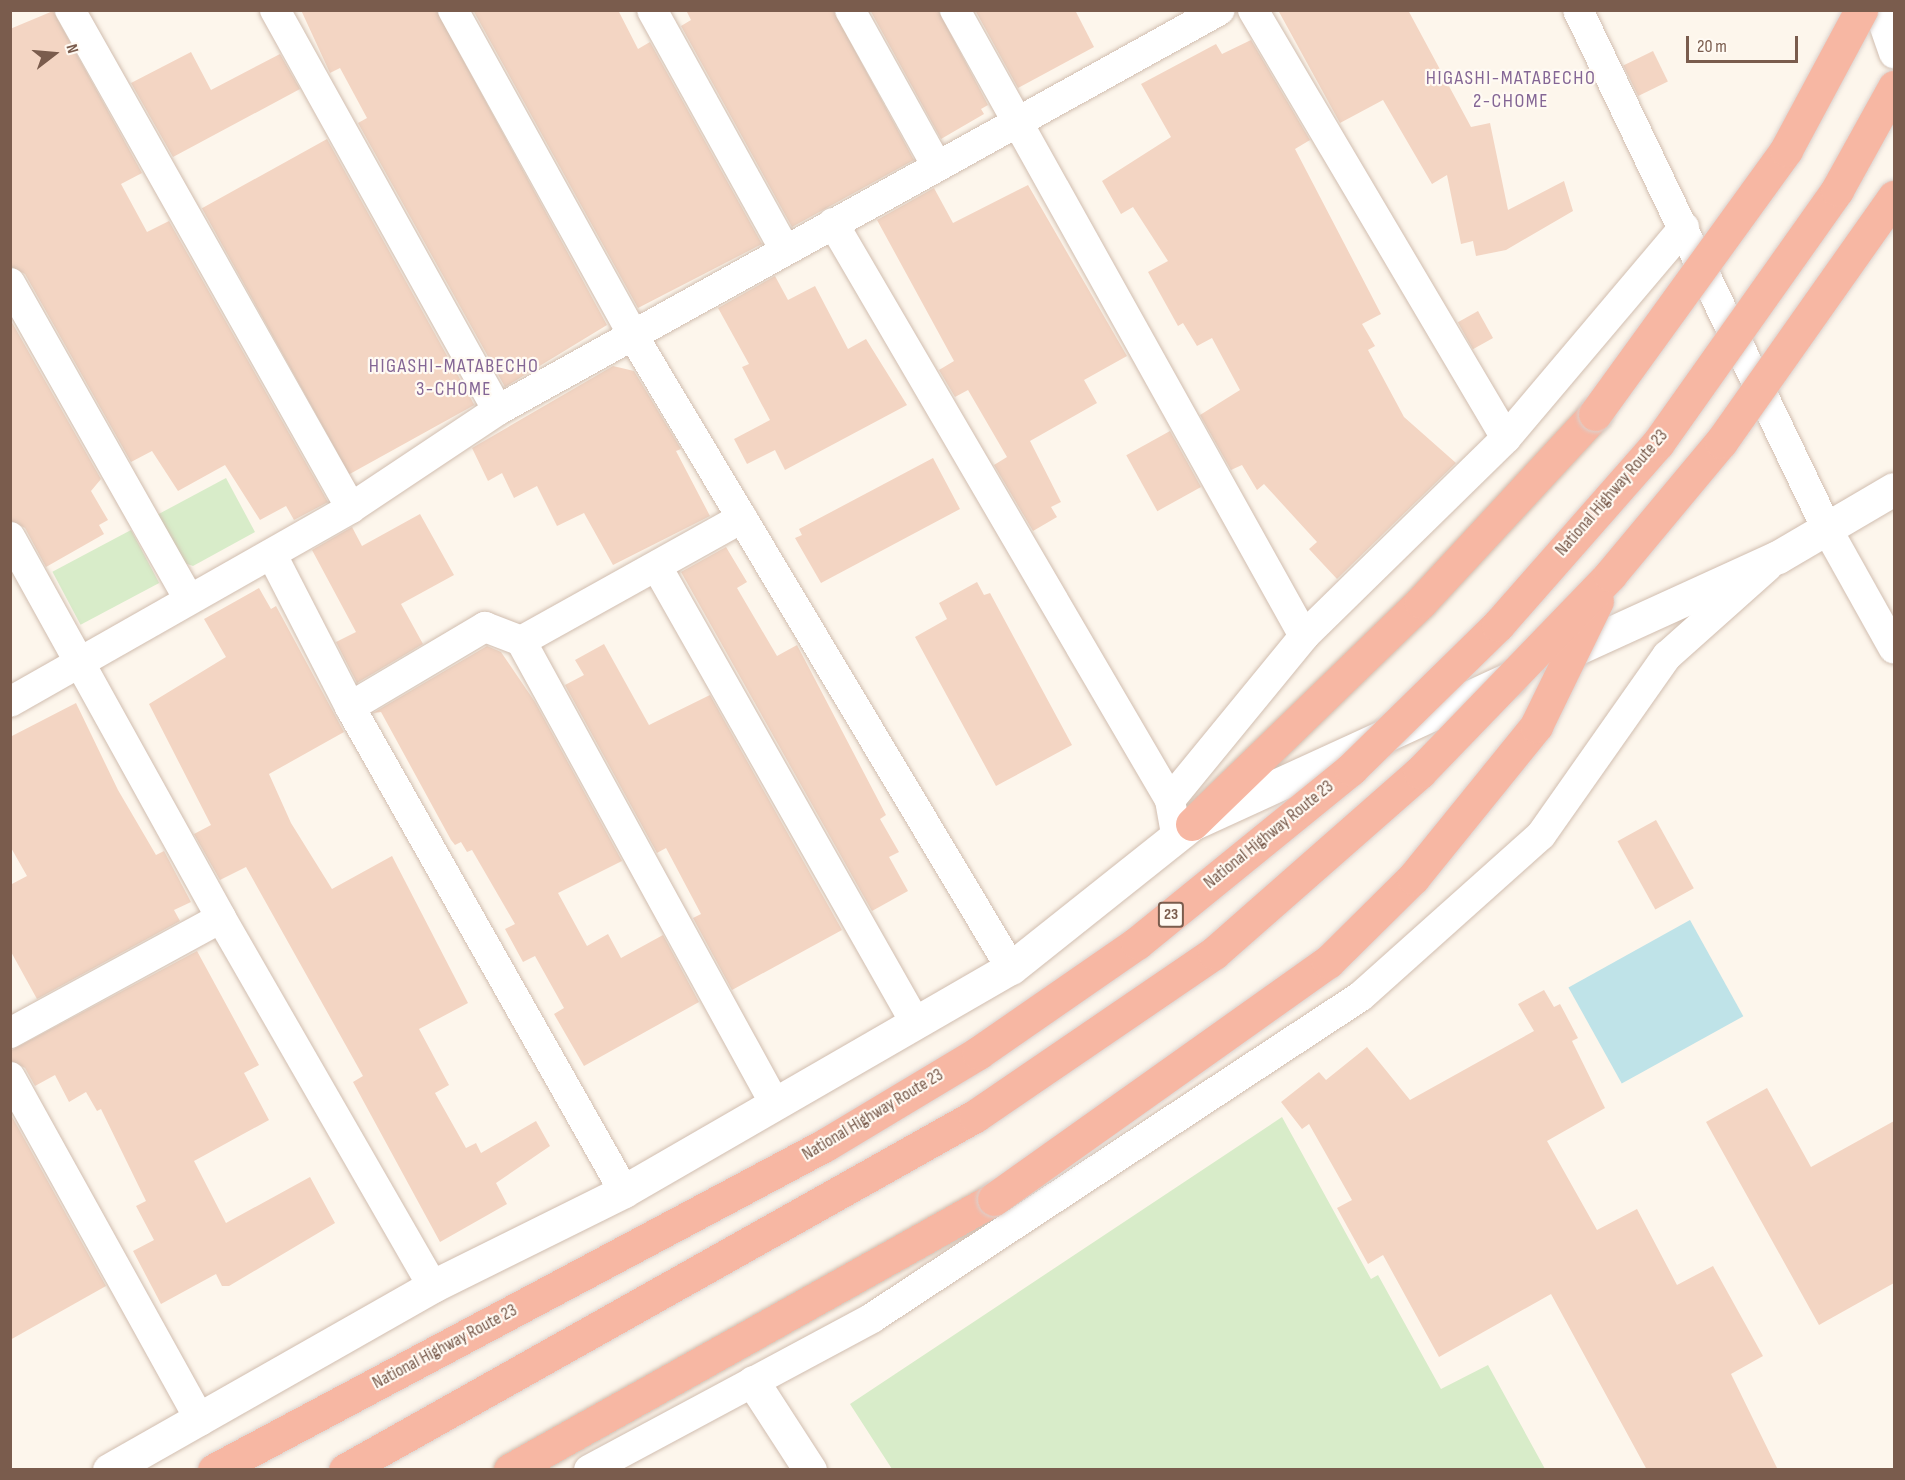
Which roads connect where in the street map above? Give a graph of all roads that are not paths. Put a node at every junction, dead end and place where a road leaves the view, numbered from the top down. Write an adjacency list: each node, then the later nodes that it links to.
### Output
1 (70, 10): 25 (street)
2 (275, 10): 22 (street)
3 (453, 10): 21 (street)
4 (652, 10): 19 (street)
5 (850, 10): 15 (street)
6 (955, 10): 14 (street)
7 (1220, 10): 14 (street)
8 (1253, 10): 23 (street)
9 (1578, 10): 18 (street)
10 (1861, 10): 41 (highway, bridge)
11 (1879, 10): 12 (street)
12 (1894, 53)
13 (1894, 87): 53 (highway, National Highway Route 23 / 23, bridge)
14 (1017, 122): 15 (street); 34 (street)
15 (937, 166): 17 (street)
16 (1894, 197): 32 (highway, bridge)
17 (833, 223): 19 (street); 40 (street)
18 (1684, 227): 23 (street); 27 (street)
19 (784, 248): 21 (street)
20 (10, 283): 33 (street)
21 (635, 339): 22 (street); 26 (street)
22 (498, 410): 25 (street)
23 (1506, 438): 34 (street)
24 (1894, 489): 27 (street)
25 (351, 508): 29 (street)
26 (742, 518): 31 (street); 43 (street)
27 (1827, 529): 30 (street); 36 (street)
28 (10, 537): 37 (street)
29 (272, 555): 33 (street); 39 (street)
30 (1778, 556): 41 (street); 50 (street)
31 (657, 567): 35 (street); 44 (street)
32 (1610, 575): 54 (highway, bridge); 55 (highway, bridge)
33 (188, 597): 37 (street)
34 (1304, 636): 40 (street)
35 (521, 641): 39 (street); 47 (street)
36 (1894, 649)
37 (80, 664): 38 (street); 42 (street)
38 (10, 702)
39 (350, 707): 48 (street)
40 (1170, 800): 41 (street)
41 (1184, 829): 43 (street)
42 (221, 918): 45 (street); 49 (street)
43 (1011, 968): 44 (street)
44 (915, 1022): 47 (street)
45 (10, 1033)
46 (10, 1077): 51 (street)
47 (775, 1104): 48 (street)
48 (624, 1191): 49 (street)
49 (433, 1286): 51 (street)
50 (753, 1383): 56 (street); 57 (street)
51 (201, 1421): 52 (street)
52 (109, 1470)
53 (214, 1470)
54 (345, 1470)
55 (510, 1470)
56 (589, 1470)
57 (810, 1470)

